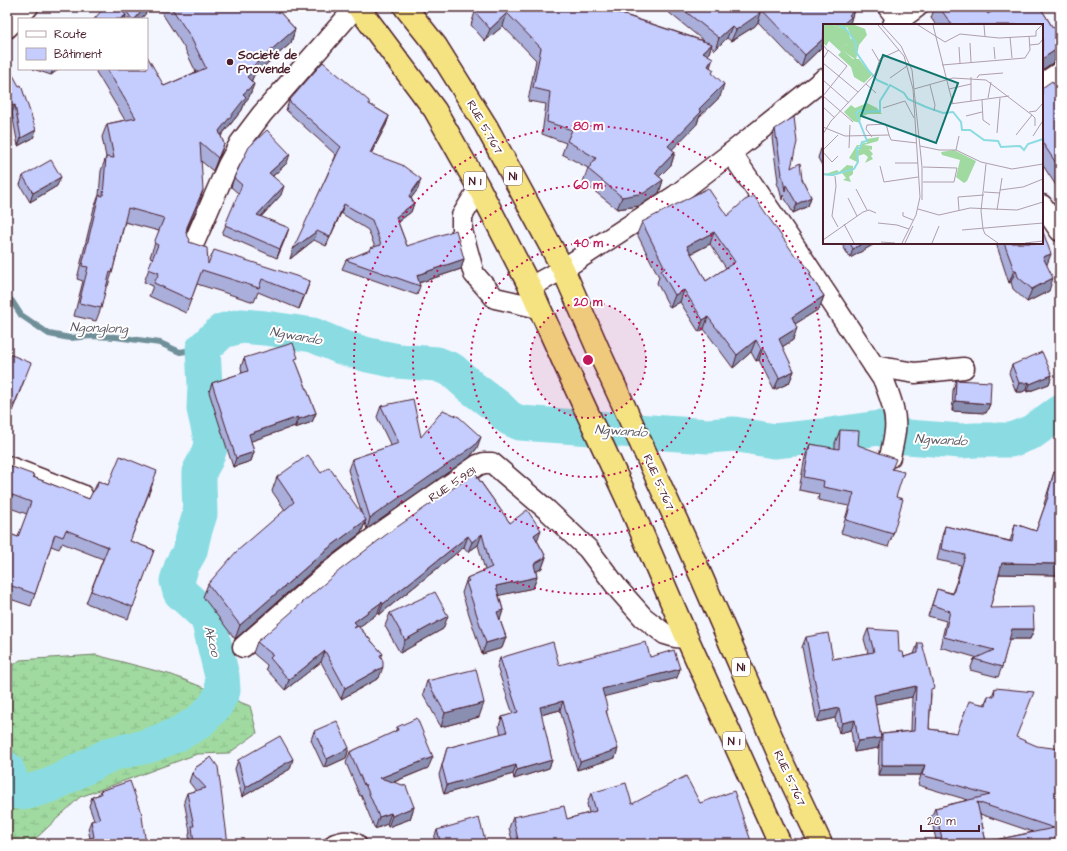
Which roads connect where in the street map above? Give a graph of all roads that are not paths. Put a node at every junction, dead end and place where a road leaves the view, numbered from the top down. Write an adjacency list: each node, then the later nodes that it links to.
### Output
1 (28, 7): 6 (street)
2 (357, 7): 11 (highway, N 1); 14 (street)
3 (405, 7): 15 (highway, RUE 5.767 / N1)
4 (917, 7): 5 (street)
5 (895, 19)
6 (7, 28)
7 (1060, 72): 9 (street)
8 (823, 81): 10 (street)
9 (1043, 83)
10 (731, 153): 15 (street); 18 (street)
11 (479, 188): 16 (highway, N 1); 17 (street)
12 (1043, 206): 13 (street)
13 (1060, 231)
14 (193, 244)
15 (563, 269): 16 (street); 28 (highway, RUE 5.767 / N1)
16 (530, 287): 17 (highway, N 1)
17 (539, 308): 23 (highway, N 1)
18 (874, 366): 19 (street); 20 (street)
19 (964, 368)
20 (890, 457)
21 (7, 466): 22 (street)
22 (82, 495)
23 (687, 638): 24 (street, RUE 5.981); 27 (highway, N 1)
24 (243, 647)
25 (335, 844): 26 (street)
26 (356, 844)
27 (780, 844)
28 (821, 844)

